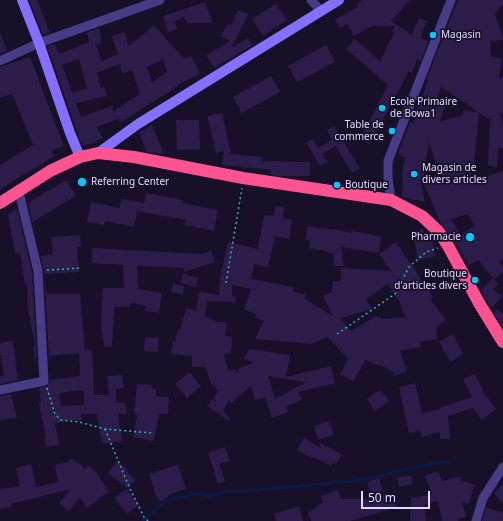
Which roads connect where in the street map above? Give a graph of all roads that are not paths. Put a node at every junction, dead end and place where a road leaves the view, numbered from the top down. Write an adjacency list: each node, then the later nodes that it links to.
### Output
1 (22, 0): 7 (main road)
2 (160, 0): 7 (street)
3 (312, 0): 6 (street)
4 (339, 0): 6 (main road)
5 (451, 0): 12 (street)
6 (322, 11): 9 (main road)
7 (39, 43): 8 (street); 10 (main road)
8 (0, 61)
9 (98, 153): 10 (highway); 12 (highway)
10 (80, 157): 11 (highway)
11 (19, 192): 13 (highway); 15 (street)
12 (391, 200): 14 (highway)
13 (0, 203)
14 (503, 342)
15 (0, 390)
16 (503, 467): 17 (street)
17 (476, 521)

